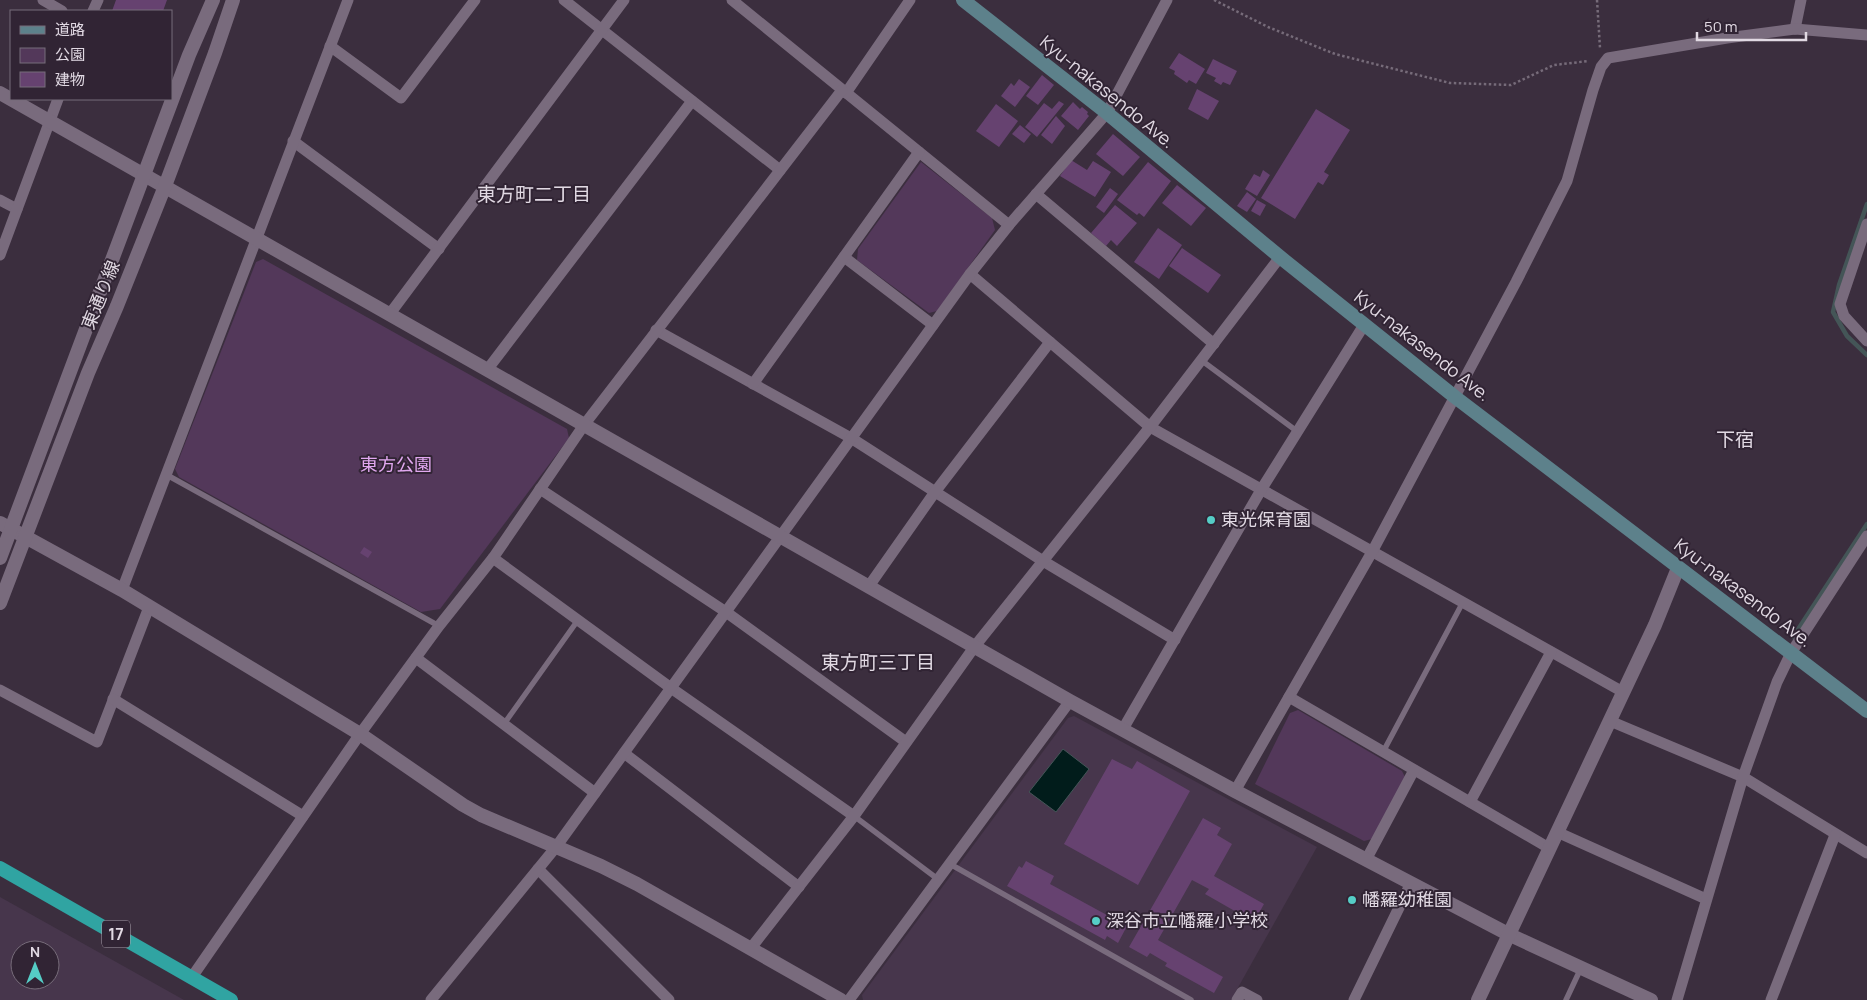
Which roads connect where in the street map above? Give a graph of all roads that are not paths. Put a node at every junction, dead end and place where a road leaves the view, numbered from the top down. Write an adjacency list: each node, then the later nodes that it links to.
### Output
1 (42, 0): 13 (street)
2 (213, 0): 27 (street, 東通り線)
3 (233, 0): 28 (street, 東通り線)
4 (348, 0): 17 (street)
5 (475, 0): 17 (street)
6 (564, 0): 15 (street)
7 (624, 0): 15 (street)
8 (732, 0): 18 (street)
9 (910, 0): 18 (street)
10 (963, 0): 22 (main road, Kyu-nakasendo Ave.)
11 (1167, 0): 22 (street)
12 (1801, 0): 14 (street)
13 (60, 10)
14 (1795, 29): 16 (street); 50 (street)
15 (602, 30): 21 (street); 35 (street)
16 (1867, 35)
17 (330, 46): 24 (street)
18 (844, 92): 25 (street); 26 (street)
19 (12, 100): 23 (street)
20 (58, 100): 23 (street)
21 (692, 101): 26 (street); 48 (street)
22 (1107, 113): 29 (street); 38 (main road, Kyu-nakasendo Ave.)
23 (49, 121): 27 (street); 31 (street)
24 (293, 141): 34 (street); 35 (street)
25 (919, 152): 33 (street); 37 (street)
26 (780, 170): 43 (street)
27 (145, 174): 28 (street); 59 (street, 東通り線)
28 (165, 186): 34 (street); 62 (street, 東通り線)
29 (1036, 194): 33 (street); 46 (street)
30 (0, 200): 31 (street)
31 (17, 209): 36 (street)
32 (1867, 224): 44 (street)
33 (1009, 225): 39 (street)
34 (257, 239): 40 (street); 55 (street)
35 (439, 249): 40 (street)
36 (0, 255)
37 (844, 257): 41 (street); 49 (street)
38 (1280, 257): 42 (main road, Kyu-nakasendo Ave.); 46 (street)
39 (970, 274): 41 (street); 45 (street)
40 (389, 315): 48 (street)
41 (933, 325): 54 (street)
42 (1364, 325): 50 (main road, Kyu-nakasendo Ave.); 53 (street)
43 (656, 330): 49 (street); 51 (street)
44 (1867, 341)
45 (1050, 342): 52 (street); 58 (street)
46 (1214, 344): 47 (street)
47 (1201, 360): 52 (street); 53 (lane)
48 (487, 370): 51 (street)
49 (753, 384): 54 (street)
50 (1455, 397): 63 (street); 67 (main road, Kyu-nakasendo Ave.)
51 (584, 425): 56 (street); 60 (street)
52 (1150, 427): 57 (street); 66 (street)
53 (1298, 432): 57 (street)
54 (851, 438): 58 (street); 60 (street)
55 (167, 475): 69 (street); 75 (lane)
56 (540, 489): 65 (street); 73 (street)
57 (1260, 490): 63 (street); 76 (street)
58 (936, 492): 66 (street); 68 (street)
59 (6, 526): 62 (street); 64 (street, 東通り線)
60 (781, 536): 68 (street); 73 (street)
61 (1867, 536): 79 (street)
62 (25, 537): 69 (street); 71 (street, 東通り線)
63 (1372, 552): 70 (street); 84 (street)
64 (0, 558)
65 (493, 558): 74 (street); 75 (street)
66 (1043, 561): 76 (street); 77 (street)
67 (1678, 568): 79 (main road, Kyu-nakasendo Ave.); 83 (street)
68 (869, 586): 77 (street)
69 (122, 590): 72 (street)
70 (1463, 602): 78 (street); 93 (lane)
71 (0, 603)
72 (148, 606): 85 (street); 91 (street)
73 (726, 612): 81 (street); 92 (street)
74 (578, 620): 81 (street); 89 (lane)
75 (439, 626): 80 (street)
76 (1175, 640): 90 (street)
77 (975, 646): 86 (street); 92 (street)
78 (1551, 652): 83 (street); 99 (street)
79 (1790, 653): 87 (main road, Kyu-nakasendo Ave.); 96 (street)
80 (416, 658): 89 (street); 91 (street)
81 (671, 688): 94 (street); 101 (street)
82 (0, 690): 85 (street)
83 (1623, 692): 88 (street)
84 (1289, 697): 93 (street); 97 (street)
85 (113, 699): 100 (street)
86 (1070, 701): 90 (street); 108 (street)
87 (1867, 711)
88 (1610, 721): 96 (street); 102 (street)
89 (504, 725): 98 (street)
90 (1123, 729): 97 (street)
91 (360, 734): 100 (street); 104 (street)
92 (906, 742): 101 (street)
93 (1383, 752): 95 (street)
94 (624, 754): 98 (street); 113 (street)
95 (1414, 770): 99 (street); 107 (street)
96 (1743, 777): 103 (street); 114 (street)
97 (1235, 791): 107 (street)
98 (595, 793): 104 (street)
99 (1470, 802): 105 (street)
100 (303, 816): 118 (street)
101 (854, 816): 111 (lane); 113 (street)
102 (1557, 832): 105 (street); 114 (street)
103 (1835, 835): 106 (street); 132 (street)
104 (556, 847): 110 (street); 116 (street)
105 (1549, 848): 115 (street)
106 (1867, 853)
107 (1366, 860): 112 (street)
108 (950, 864): 111 (street); 124 (lane)
109 (0, 868): 118 (highway, 17)
110 (538, 869): 120 (street); 121 (street)
111 (939, 880): 123 (street)
112 (1411, 883): 115 (street); 127 (street)
113 (799, 886): 116 (street)
114 (1706, 898): 131 (street)
115 (1510, 935): 117 (street); 128 (street)
116 (751, 948): 122 (street)
117 (1581, 968): 129 (lane); 130 (street)
118 (192, 977): 119 (highway, 17)
119 (231, 1000)
120 (431, 1000)
121 (669, 1000)
122 (841, 1000)
123 (850, 1000)
124 (1191, 1000)
125 (1237, 1000): 126 (street)
126 (1256, 1000)
127 (1354, 1000)
128 (1478, 1000)
129 (1566, 1000)
130 (1651, 1000)
131 (1677, 1000)
132 (1771, 1000)

